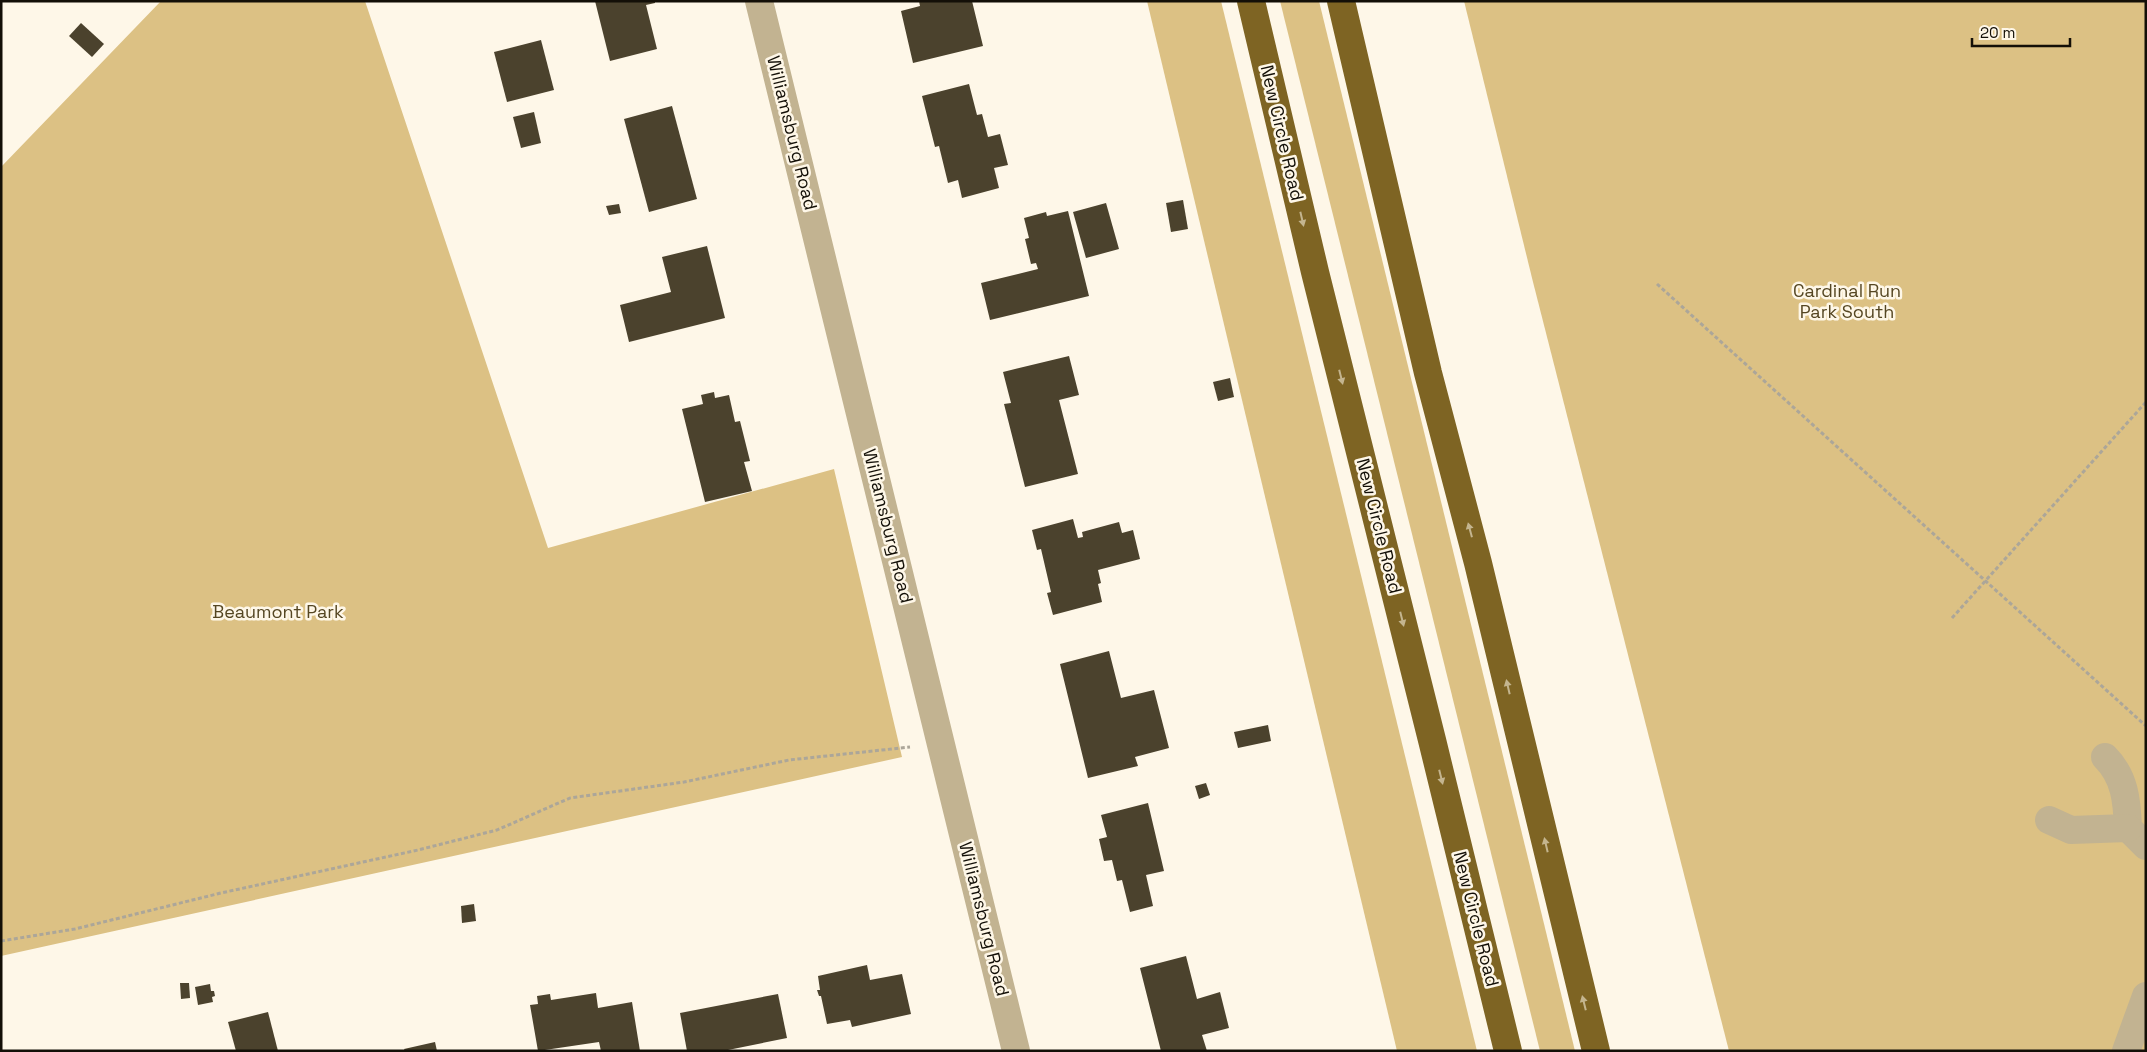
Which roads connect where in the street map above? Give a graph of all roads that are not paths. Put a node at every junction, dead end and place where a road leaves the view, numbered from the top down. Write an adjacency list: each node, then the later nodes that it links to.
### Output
1 (760, 1): 8 (street, Williamsburg Road)
2 (1251, 1): 9 (highway, New Circle Road, one-way to 9)
3 (1341, 1): 10 (highway, one-way to 3)
4 (2106, 757): 6 (street)
5 (2049, 820): 6 (street)
6 (2137, 837)
7 (2146, 996): 11 (street)
8 (1016, 1051)
9 (1508, 1051)
10 (1596, 1051)
11 (2126, 1051)

